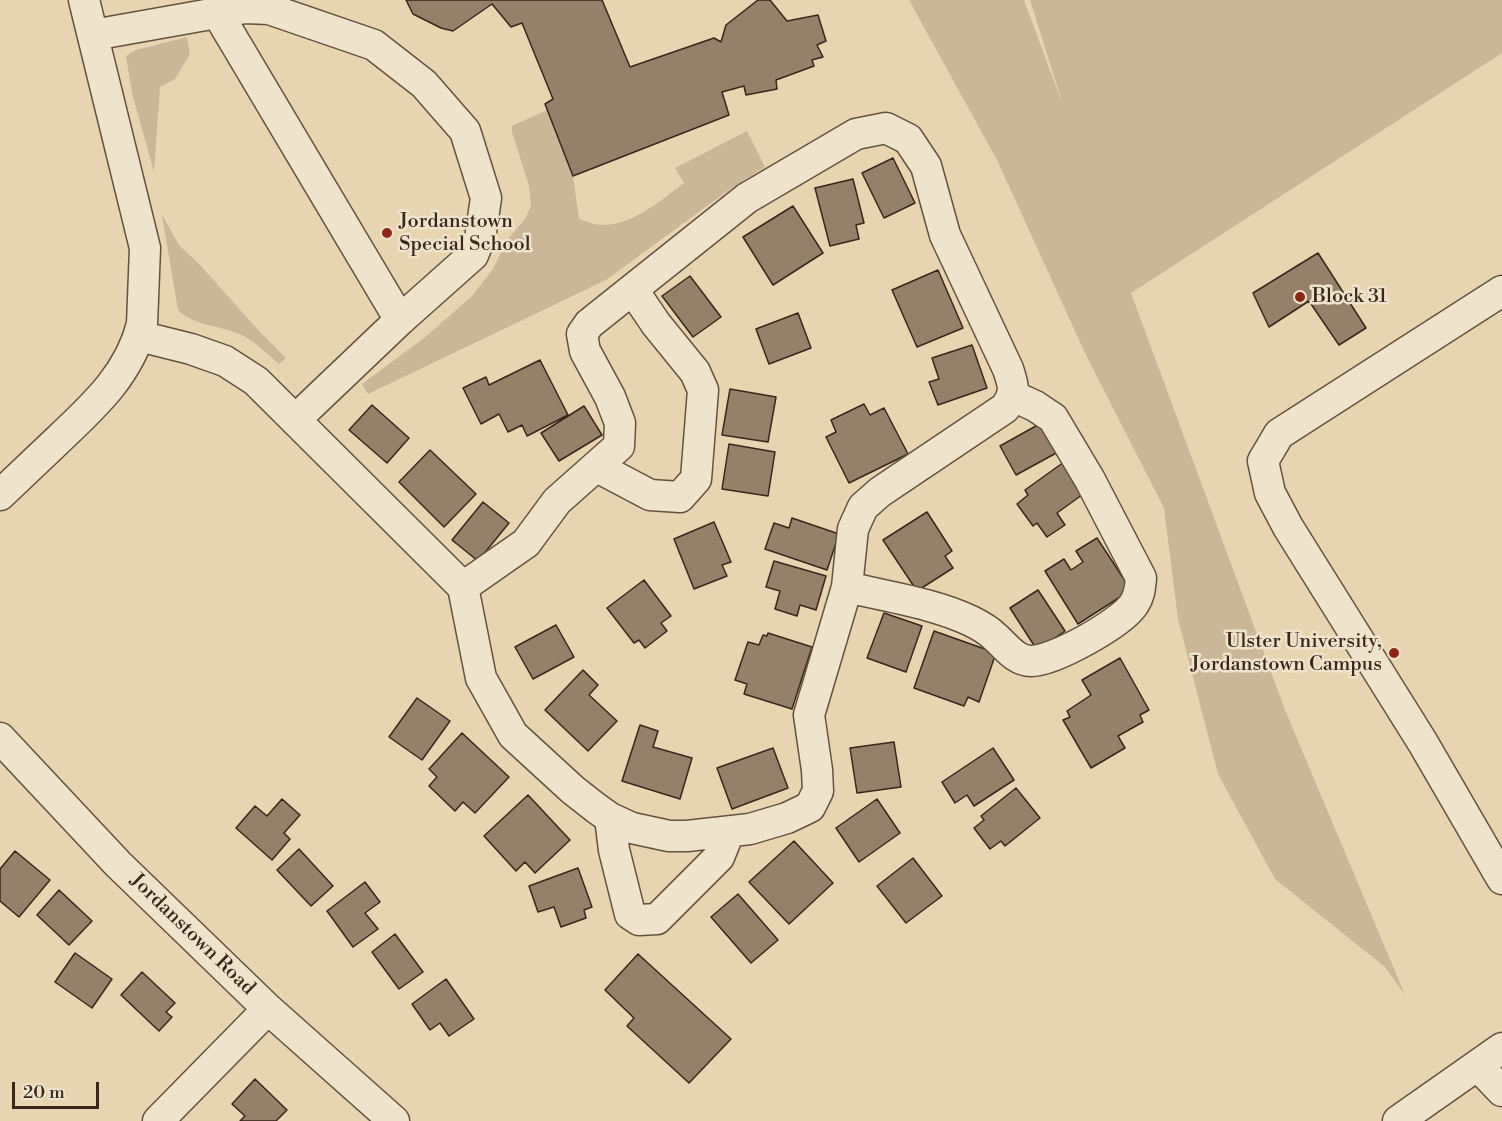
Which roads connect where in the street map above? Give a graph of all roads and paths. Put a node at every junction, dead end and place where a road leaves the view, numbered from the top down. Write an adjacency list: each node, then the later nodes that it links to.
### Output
1 (84, 0): 4 (street)
2 (269, 4): 3 (street); 7 (street)
3 (218, 14): 4 (street); 7 (street)
4 (93, 35): 8 (street)
5 (633, 290): 9 (street); 11 (street); 11 (street)
6 (1502, 291): 18 (street)
7 (400, 320): 10 (street)
8 (139, 336): 10 (street); 12 (street)
9 (1013, 396): 13 (street); 13 (street)
10 (295, 420): 14 (street)
11 (597, 467): 14 (street)
12 (0, 495)
13 (847, 586): 17 (street)
14 (463, 587): 16 (street)
15 (0, 738): 19 (street, Jordanstown Road)
16 (610, 818): 17 (street); 17 (street)
17 (729, 832)
18 (1502, 879)
19 (268, 1009): 23 (street); 24 (street, Jordanstown Road)
20 (1502, 1048): 21 (street)
21 (1478, 1066): 22 (street); 25 (street)
22 (1502, 1091)
23 (158, 1121)
24 (394, 1121)
25 (1398, 1121)

